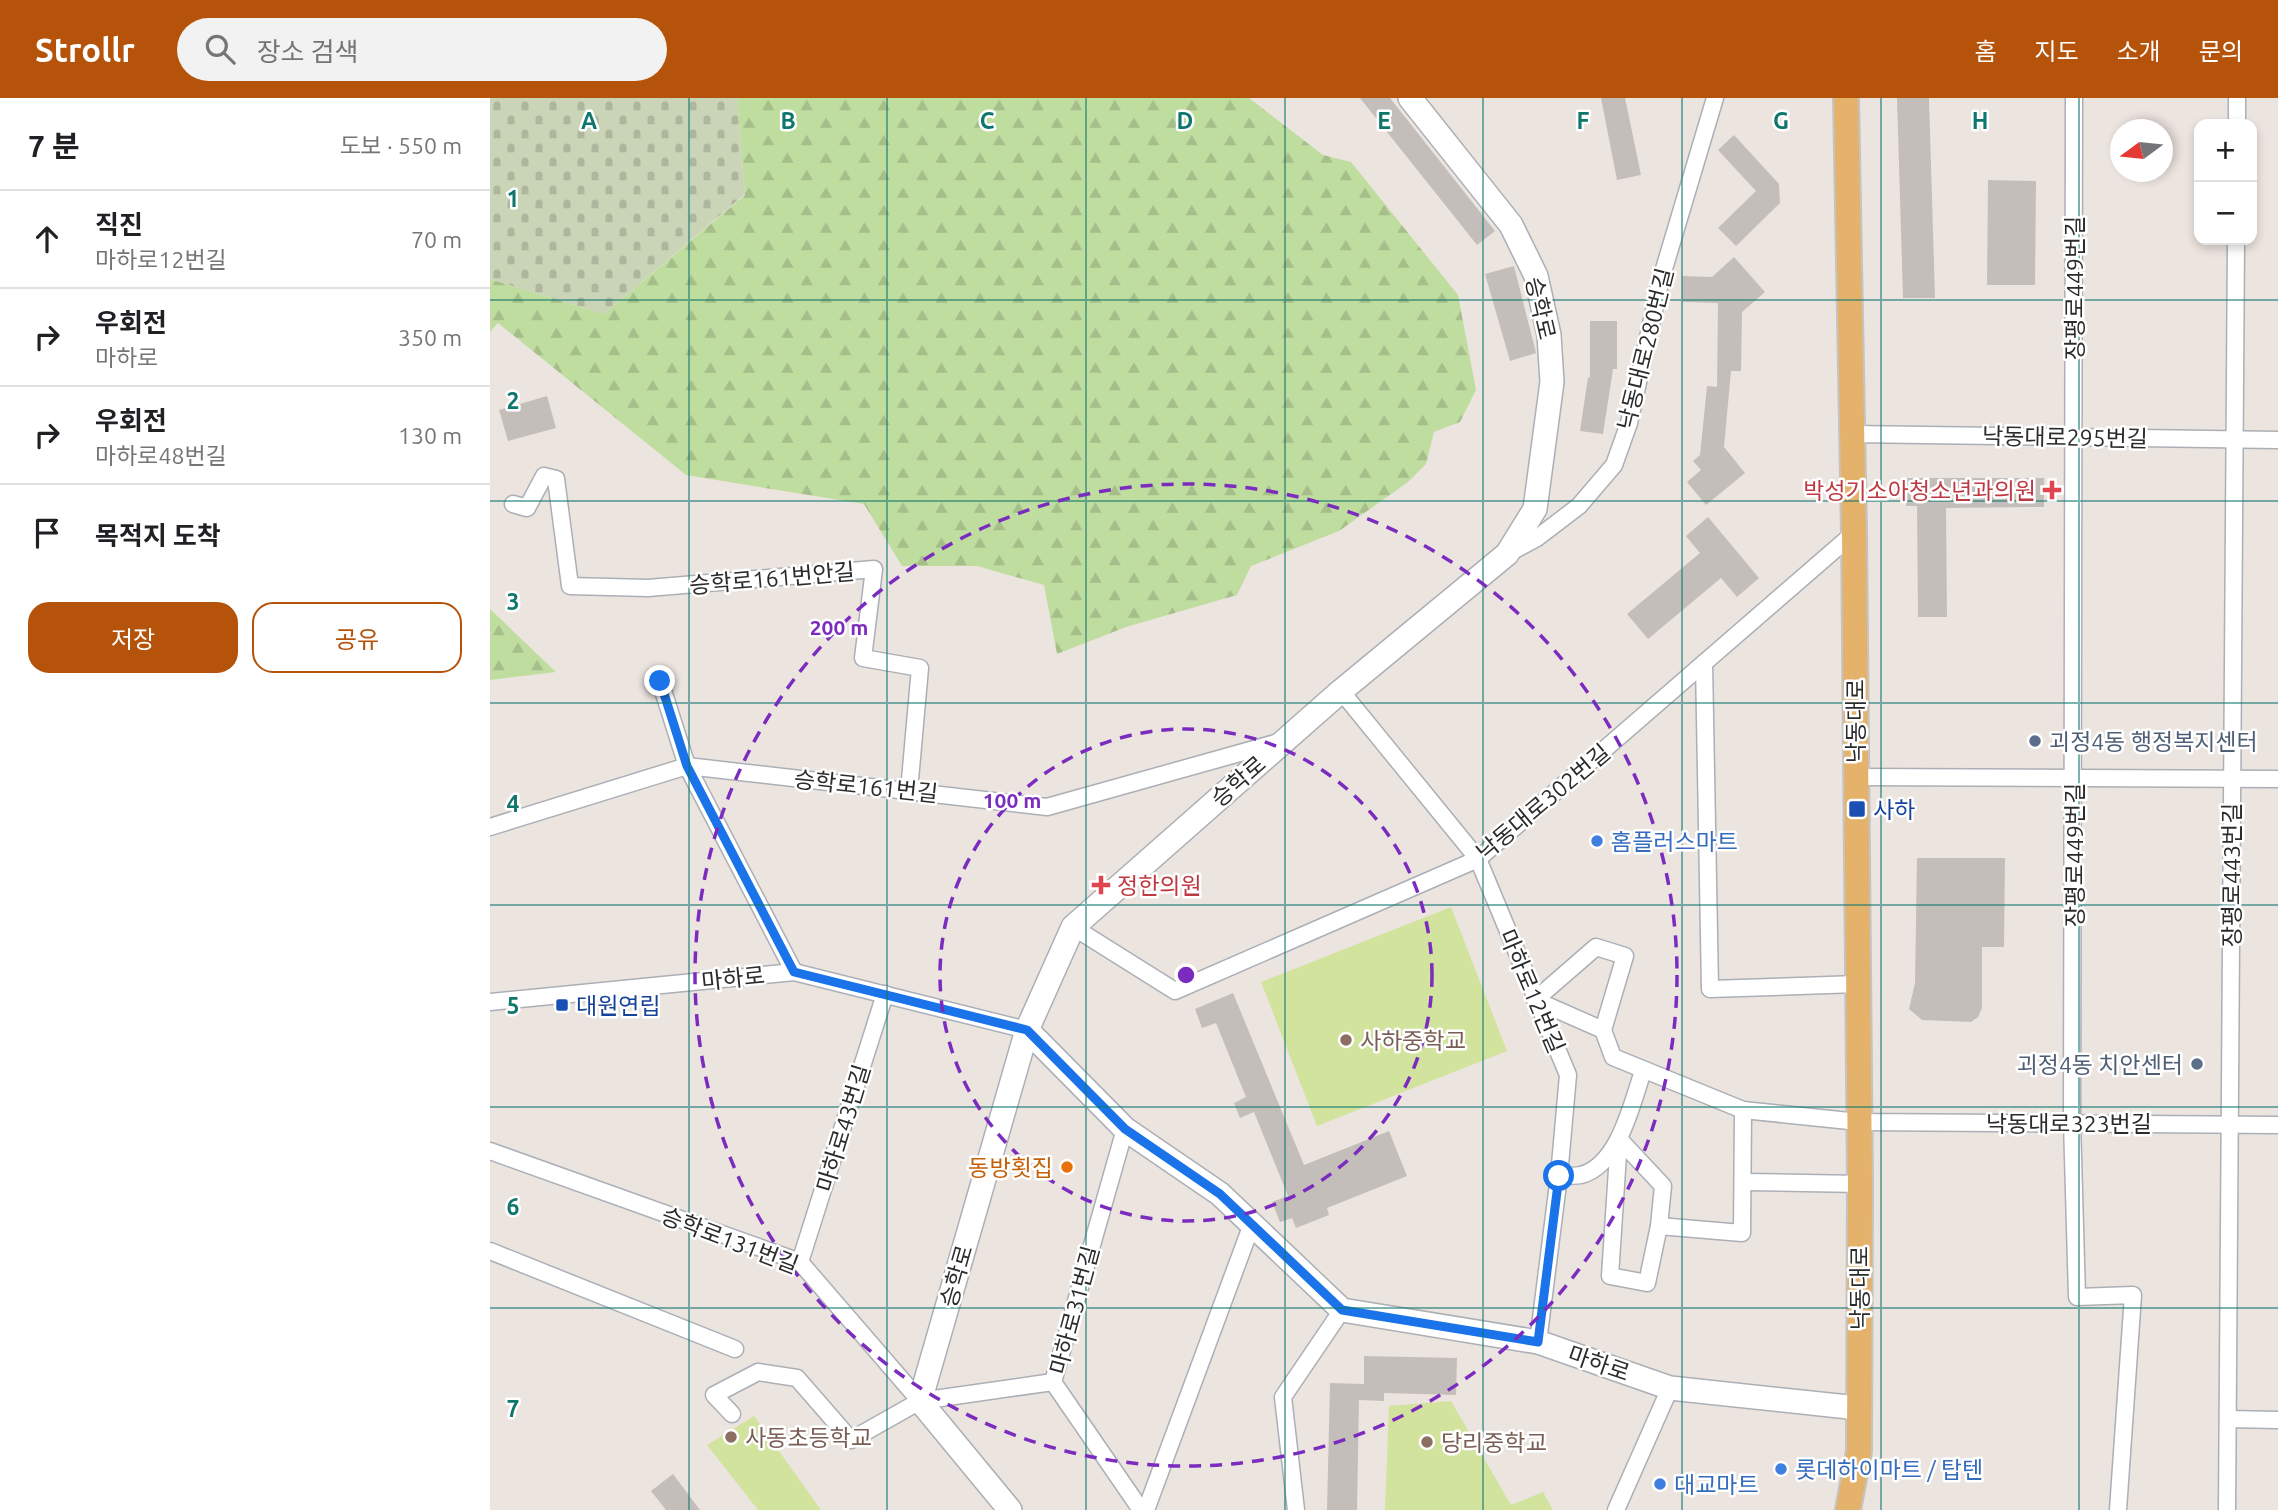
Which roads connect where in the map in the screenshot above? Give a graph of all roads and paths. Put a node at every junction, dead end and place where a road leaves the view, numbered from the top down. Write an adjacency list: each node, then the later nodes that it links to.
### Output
1 (1410, 98): 14 (street, 승학로)
2 (1715, 98): 14 (street, 낙동대로280번길)
3 (1846, 98): 8 (main road, 낙동대로)
4 (2074, 98): 9 (street, 장평로449번길)
5 (2237, 98): 6 (street)
6 (2237, 119)
7 (2236, 245): 10 (street, 장평로443번길)
8 (1851, 433): 9 (street, 낙동대로295번길); 13 (main road, 낙동대로)
9 (2073, 437): 10 (street, 낙동대로295번길); 21 (street, 장평로449번길)
10 (2235, 439): 11 (street, 낙동대로295번길); 22 (street, 장평로443번길)
11 (2278, 440)
12 (513, 504): 24 (street, 승학로161번안길)
13 (1854, 533): 15 (street, 낙동대로302번길); 20 (main road, 낙동대로)
14 (1507, 554): 17 (street, 승학로)
15 (1704, 663): 26 (street, 낙동대로302번길); 29 (street)
16 (660, 681): 19 (street)
17 (1340, 691): 18 (street, 승학로); 26 (street, 마하로12번길)
18 (1283, 741): 24 (street, 승학로161번길); 27 (street, 승학로)
19 (687, 766): 24 (street, 승학로161번길); 25 (street, 승학로161번길); 28 (street)
20 (1856, 777): 21 (street); 29 (main road, 낙동대로)
21 (2075, 779): 22 (street); 38 (street, 장평로449번길)
22 (2232, 779): 23 (street); 39 (street, 장평로443번길)
23 (2278, 779)
24 (909, 791)
25 (490, 827)
26 (1478, 859): 27 (street, 낙동대로302번길); 31 (street, 마하로12번길)
27 (1073, 927): 33 (street, 승학로)
28 (794, 972): 30 (street, 마하로); 32 (street, 마하로)
29 (1858, 984): 37 (main road, 낙동대로)
30 (885, 994): 33 (street, 마하로); 50 (street, 마하로43번길)
31 (1535, 1000): 34 (street); 34 (street); 44 (street, 마하로12번길)
32 (490, 1002)
33 (1027, 1030): 41 (street); 56 (street, 승학로)
34 (1603, 1030): 35 (street, 낙동대로323번길)
35 (1643, 1071): 36 (street, 낙동대로323번길); 42 (street)
36 (1743, 1110): 37 (street, 낙동대로323번길); 45 (street)
37 (1859, 1122): 38 (street, 낙동대로323번길); 46 (main road, 낙동대로)
38 (2072, 1122): 39 (street, 낙동대로323번길); 66 (street, 장평로449번길)
39 (2230, 1124): 40 (street, 낙동대로323번길); 59 (street, 장평로443번길)
40 (2278, 1125)
41 (1125, 1129): 47 (street); 54 (street, 마하로31번길)
42 (1619, 1139): 44 (street); 48 (street); 48 (street)
43 (490, 1151): 50 (street, 승학로131번길)
44 (1559, 1176): 52 (street, 마하로12번길)
45 (1744, 1181): 46 (street); 48 (street)
46 (1860, 1184): 57 (main road, 낙동대로)
47 (1252, 1224): 51 (street); 62 (street)
48 (1659, 1226)
49 (490, 1251): 53 (street)
50 (800, 1262): 56 (street, 승학로131번길)
51 (1342, 1310): 52 (street, 마하로); 63 (street)
52 (1538, 1342): 55 (street, 마하로)
53 (735, 1349)
54 (1053, 1382): 56 (street); 62 (street, 마하로31번길)
55 (1670, 1388): 57 (street, 마하로); 64 (street)
56 (920, 1401): 58 (street); 61 (street)
57 (1858, 1408): 65 (main road, 낙동대로)
58 (732, 1414)
59 (2228, 1419): 60 (street); 67 (street, 장평로443번길)
60 (2278, 1420)
61 (1010, 1510)
62 (1143, 1510)
63 (1296, 1510)
64 (1616, 1510)
65 (1848, 1510)
66 (2118, 1510)
67 (2227, 1510)

